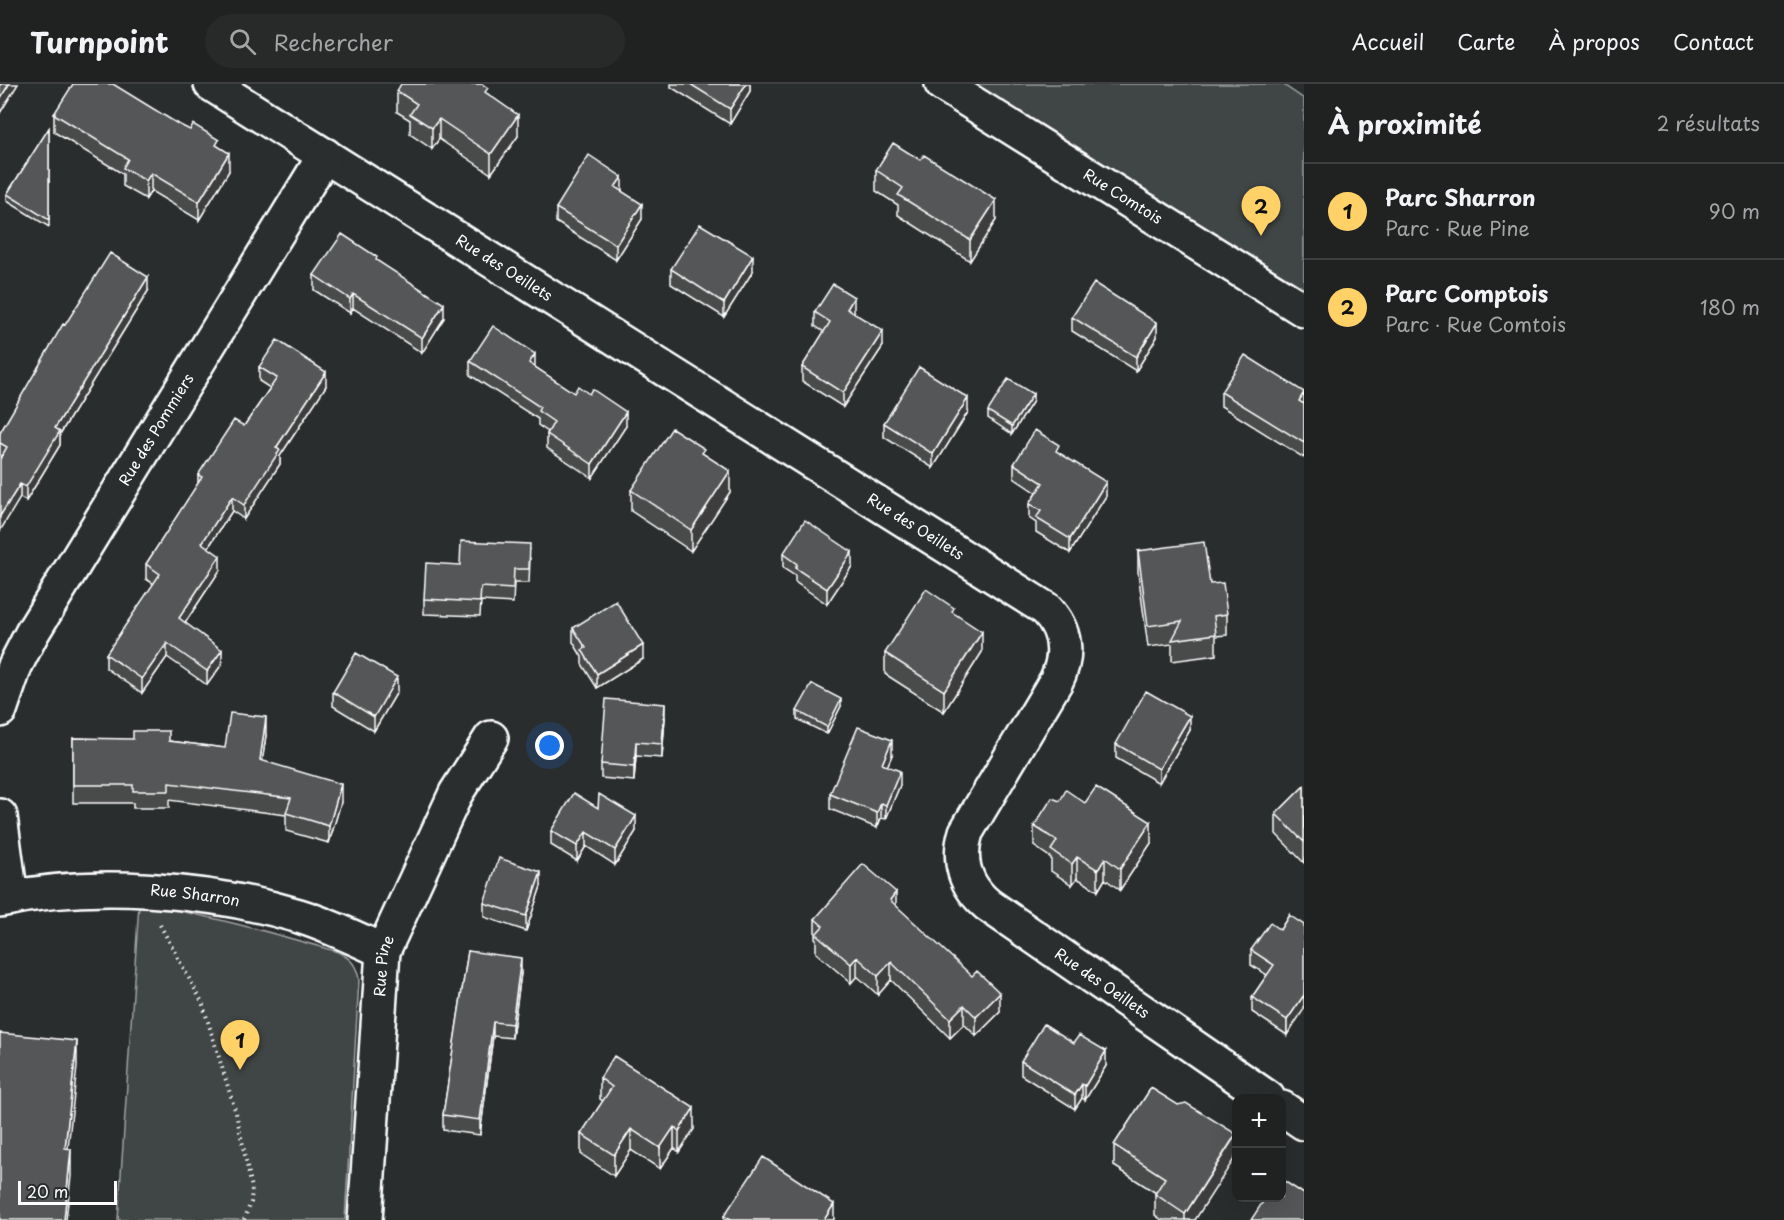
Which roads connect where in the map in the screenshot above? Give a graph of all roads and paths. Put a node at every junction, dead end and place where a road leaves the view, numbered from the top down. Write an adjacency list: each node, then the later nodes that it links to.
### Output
1 (211, 84): 3 (street, Rue des Oeillets)
2 (942, 84): 4 (street, Rue Comtois)
3 (325, 155): 5 (street, Rue des Pommiers); 11 (street, Rue des Oeillets)
4 (1304, 310)
5 (0, 710)
6 (491, 738): 10 (street, Rue Pine)
7 (0, 816): 8 (street)
8 (6, 899): 10 (street, Rue Sharron)
9 (158, 918): 14 (path)
10 (383, 951): 15 (street, Rue Pine)
11 (1262, 1094)
12 (1286, 1111): 13 (street)
13 (1304, 1123)
14 (244, 1220)
15 (365, 1220)

